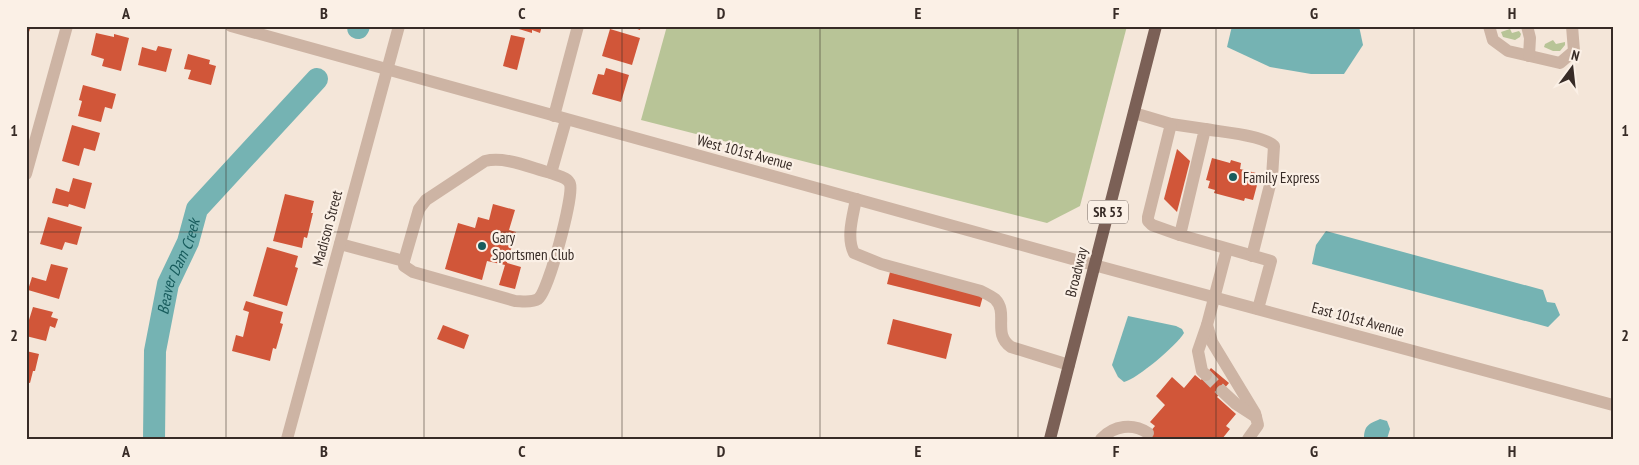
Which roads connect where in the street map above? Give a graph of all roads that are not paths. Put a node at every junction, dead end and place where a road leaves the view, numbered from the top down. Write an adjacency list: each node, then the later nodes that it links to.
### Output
1 (67, 26): 15 (street)
2 (230, 26): 10 (street, West 101st Avenue)
3 (399, 26): 10 (street, Madison Street)
4 (578, 26): 12 (street)
5 (1156, 26): 11 (main road, Broadway / SR 53)
6 (1489, 26): 9 (street)
7 (1527, 26): 9 (street)
8 (1572, 26): 9 (street)
9 (1529, 56)
10 (387, 70): 12 (street, West 101st Avenue); 20 (street, Madison Street)
11 (1134, 113): 13 (street); 24 (main road, Broadway / SR 53)
12 (560, 118): 16 (street); 18 (street, West 101st Avenue)
13 (1171, 124): 14 (street); 19 (street)
14 (1205, 129): 19 (street); 22 (street)
15 (29, 151): 17 (street)
16 (551, 173): 23 (street); 23 (street)
17 (26, 174)
18 (856, 199): 24 (street, West 101st Avenue); 28 (street)
19 (1180, 236): 21 (street)
20 (340, 244): 23 (street); 34 (street, Madison Street)
21 (1227, 249): 22 (street); 25 (street)
22 (1252, 256): 26 (street)
23 (404, 261)
24 (1094, 265): 25 (street, East 101st Avenue); 28 (main road, Broadway / SR 53)
25 (1215, 297): 26 (street, East 101st Avenue); 27 (street)
26 (1258, 309): 31 (street, East 101st Avenue)
27 (1208, 325): 29 (street); 32 (street)
28 (1069, 365): 35 (main road, Broadway / SR 53)
29 (1206, 375)
30 (1222, 391): 32 (street)
31 (1613, 405)
32 (1256, 417): 37 (street)
33 (1148, 434): 36 (street)
34 (287, 439)
35 (1050, 439)
36 (1101, 439)
37 (1248, 439)

